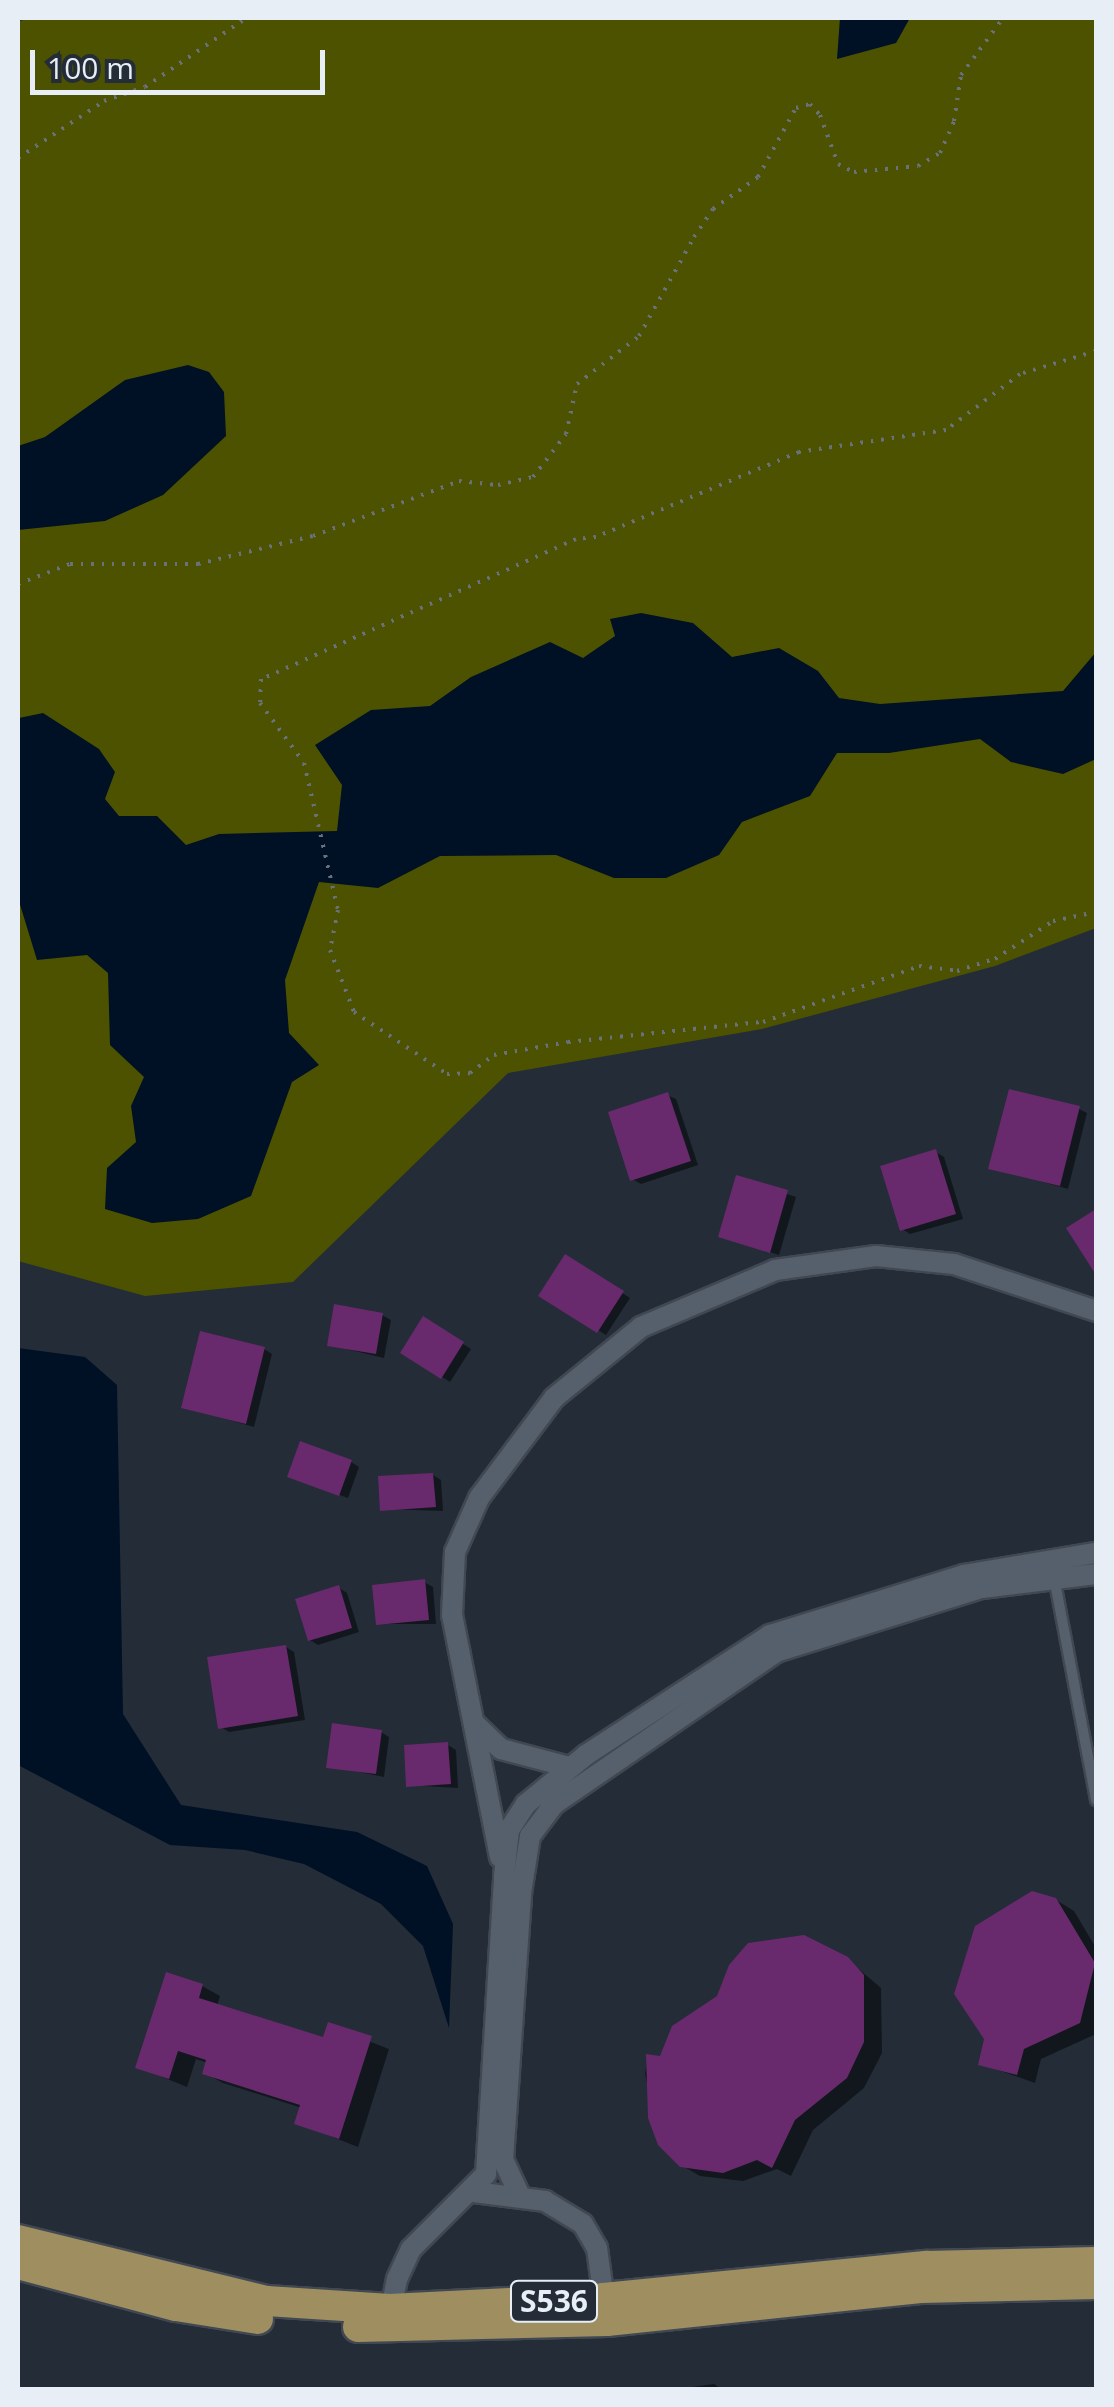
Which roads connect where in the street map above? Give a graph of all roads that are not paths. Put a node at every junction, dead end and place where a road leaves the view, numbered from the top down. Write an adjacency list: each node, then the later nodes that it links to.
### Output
1 (1096, 1311): 5 (street)
2 (1096, 1553): 6 (street)
3 (1096, 1574): 4 (street)
4 (1054, 1576): 7 (lane); 10 (street)
5 (474, 1723): 6 (street); 8 (street)
6 (569, 1767): 8 (street)
7 (1096, 1800)
8 (504, 1876): 9 (street)
9 (474, 2192): 10 (street); 16 (street)
10 (520, 2196): 15 (street)
11 (18, 2240): 16 (main road, S536)
12 (1096, 2262): 15 (main road, S536)
13 (18, 2264): 16 (main road, S536)
14 (1096, 2284): 15 (main road, S536)
15 (606, 2310): 16 (main road, S536)
16 (389, 2319)

